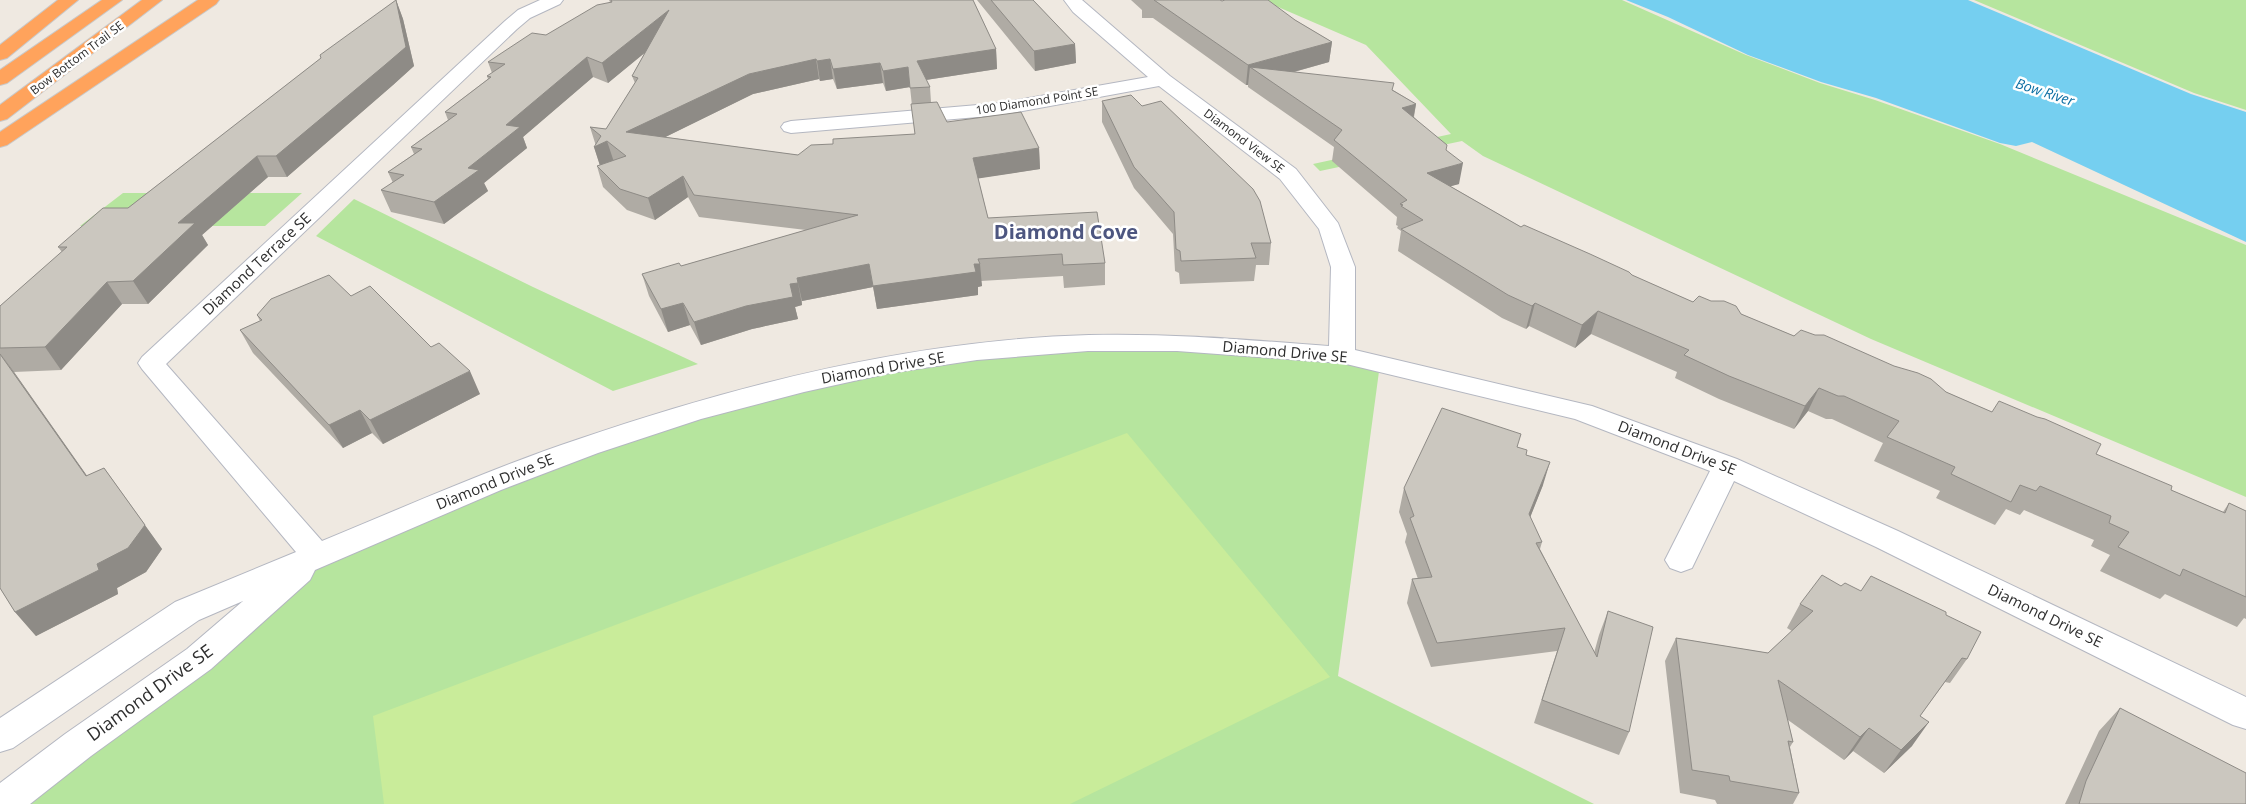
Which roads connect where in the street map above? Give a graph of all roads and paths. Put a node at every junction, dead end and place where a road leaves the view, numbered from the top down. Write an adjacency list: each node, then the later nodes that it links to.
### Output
1 (69, 0): 7 (highway)
2 (113, 0): 8 (highway, Bow Bottom Trail SE)
3 (153, 0): 10 (highway, Bow Bottom Trail SE)
4 (210, 0): 12 (highway)
5 (554, 0): 15 (street, Diamond Terrace SE)
6 (1073, 0): 9 (street, Diamond View SE)
7 (0, 54)
8 (0, 79)
9 (1163, 80): 11 (street, 100 Diamond Point SE); 13 (street, Diamond View SE)
10 (0, 115)
11 (791, 127)
12 (0, 141)
13 (1342, 355): 14 (street, Diamond Drive SE); 15 (street, Diamond Drive SE)
14 (1727, 466): 16 (street); 17 (street, Diamond Drive SE)
15 (316, 556): 18 (street, Diamond Drive SE); 19 (street, Diamond Drive SE)
16 (1681, 560)
17 (2246, 714)
18 (0, 737)
19 (1, 804)

